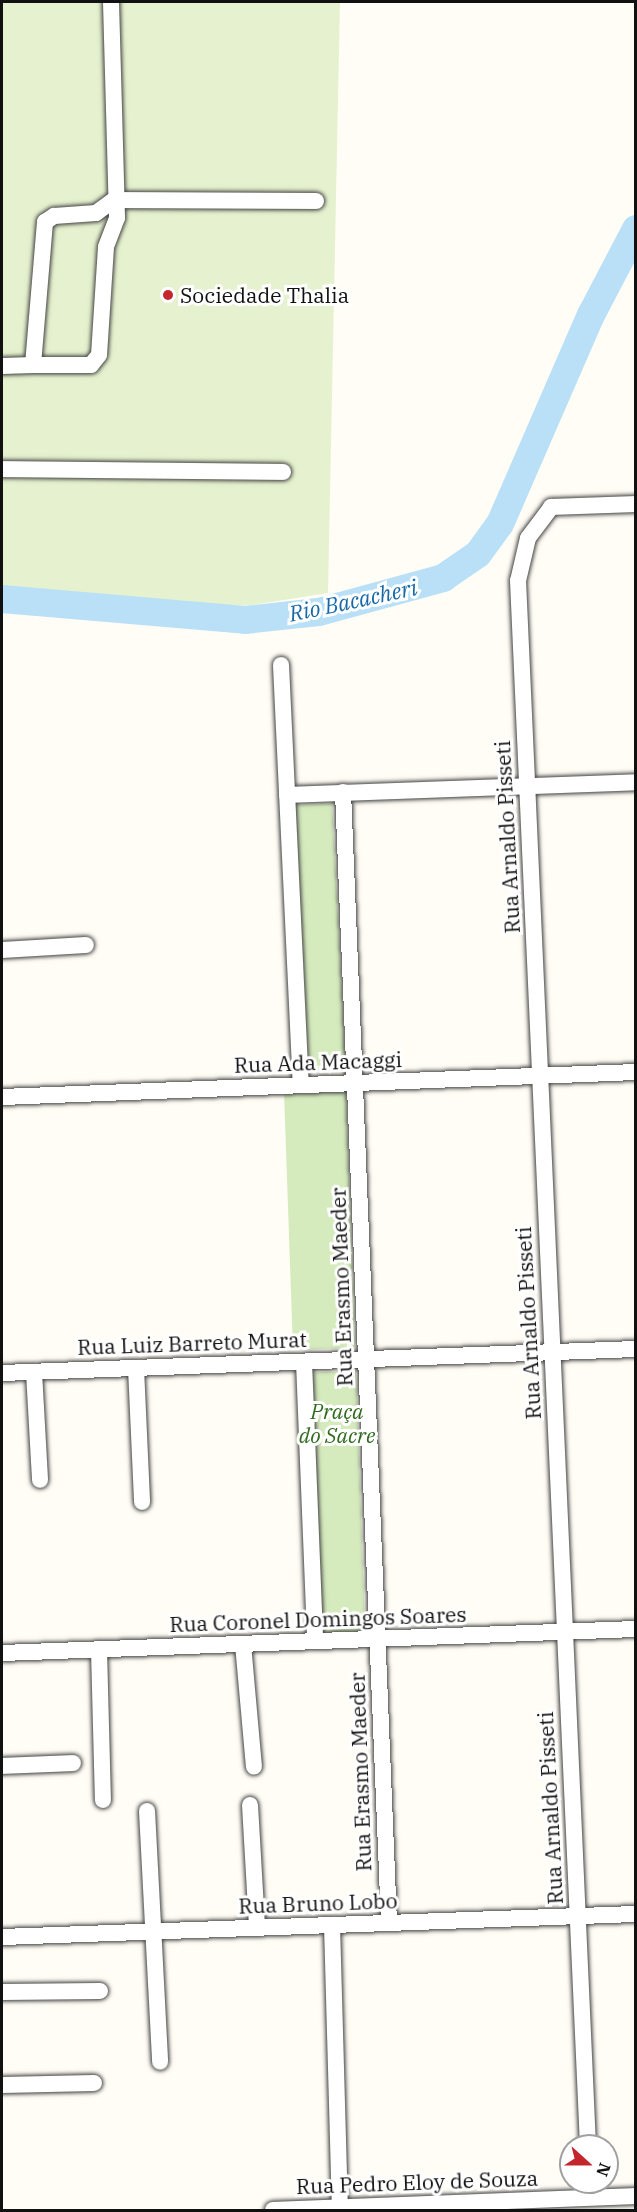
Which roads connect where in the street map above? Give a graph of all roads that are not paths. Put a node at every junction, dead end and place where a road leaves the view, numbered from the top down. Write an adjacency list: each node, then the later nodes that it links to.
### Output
1 (111, 2): 2 (street)
2 (114, 200): 3 (street); 4 (street); 4 (street)
3 (316, 201)
4 (33, 365): 5 (street)
5 (2, 366)
6 (2, 469): 7 (street)
7 (283, 472)
8 (636, 504): 11 (street, Rua Arnaldo Pisseti)
9 (281, 665): 13 (street)
10 (636, 782): 11 (street)
11 (527, 786): 12 (street); 17 (street, Rua Arnaldo Pisseti)
12 (344, 792): 13 (street); 18 (street, Rua Erasmo Maeder)
13 (287, 795): 19 (street)
14 (86, 945): 15 (street)
15 (2, 950)
16 (636, 1072): 17 (street, Rua Ada Macaggi)
17 (540, 1075): 18 (street, Rua Ada Macaggi); 22 (street, Rua Arnaldo Pisseti)
18 (355, 1083): 19 (street, Rua Ada Macaggi); 23 (street, Rua Erasmo Maeder)
19 (301, 1085): 20 (street, Rua Ada Macaggi)
20 (2, 1096)
21 (636, 1349): 22 (street, Rua Luiz Barreto Murat)
22 (552, 1352): 23 (street, Rua Luiz Barreto Murat); 31 (street, Rua Arnaldo Pisseti)
23 (366, 1359): 24 (street, Rua Luiz Barreto Murat); 32 (street, Rua Erasmo Maeder)
24 (304, 1362): 25 (street, Rua Luiz Barreto Murat); 33 (street)
25 (136, 1368): 26 (street, Rua Luiz Barreto Murat); 29 (street)
26 (34, 1372): 27 (street, Rua Luiz Barreto Murat); 28 (street)
27 (2, 1373)
28 (40, 1480)
29 (142, 1503)
30 (636, 1629): 31 (street, Rua Coronel Domingos Soares)
31 (565, 1631): 32 (street, Rua Coronel Domingos Soares); 44 (street, Rua Arnaldo Pisseti)
32 (377, 1639): 33 (street, Rua Coronel Domingos Soares); 45 (street, Rua Erasmo Maeder)
33 (315, 1641): 34 (street, Rua Coronel Domingos Soares)
34 (243, 1644): 35 (street, Rua Coronel Domingos Soares); 39 (street)
35 (99, 1650): 36 (street, Rua Coronel Domingos Soares); 40 (street)
36 (2, 1653)
37 (73, 1763): 38 (street)
38 (2, 1766)
39 (254, 1767)
40 (103, 1800)
41 (250, 1805): 47 (street)
42 (147, 1811): 48 (street)
43 (636, 1914): 44 (street, Rua Bruno Lobo)
44 (578, 1916): 45 (street, Rua Bruno Lobo); 55 (street, Rua Arnaldo Pisseti)
45 (389, 1923): 46 (street, Rua Bruno Lobo)
46 (332, 1925): 47 (street, Rua Bruno Lobo); 59 (street)
47 (257, 1927): 48 (street, Rua Bruno Lobo)
48 (156, 1931): 49 (street, Rua Bruno Lobo); 52 (street)
49 (2, 1937)
50 (100, 1991): 51 (street)
51 (2, 1992)
52 (160, 2062)
53 (94, 2082): 54 (street)
54 (2, 2085)
55 (587, 2134)
56 (559, 2192): 59 (street, Rua Pedro Eloy de Souza)
57 (619, 2194): 58 (street, Rua Pedro Eloy de Souza)
58 (636, 2196)
59 (347, 2209): 60 (street, Rua Pedro Eloy de Souza)
60 (273, 2211)

